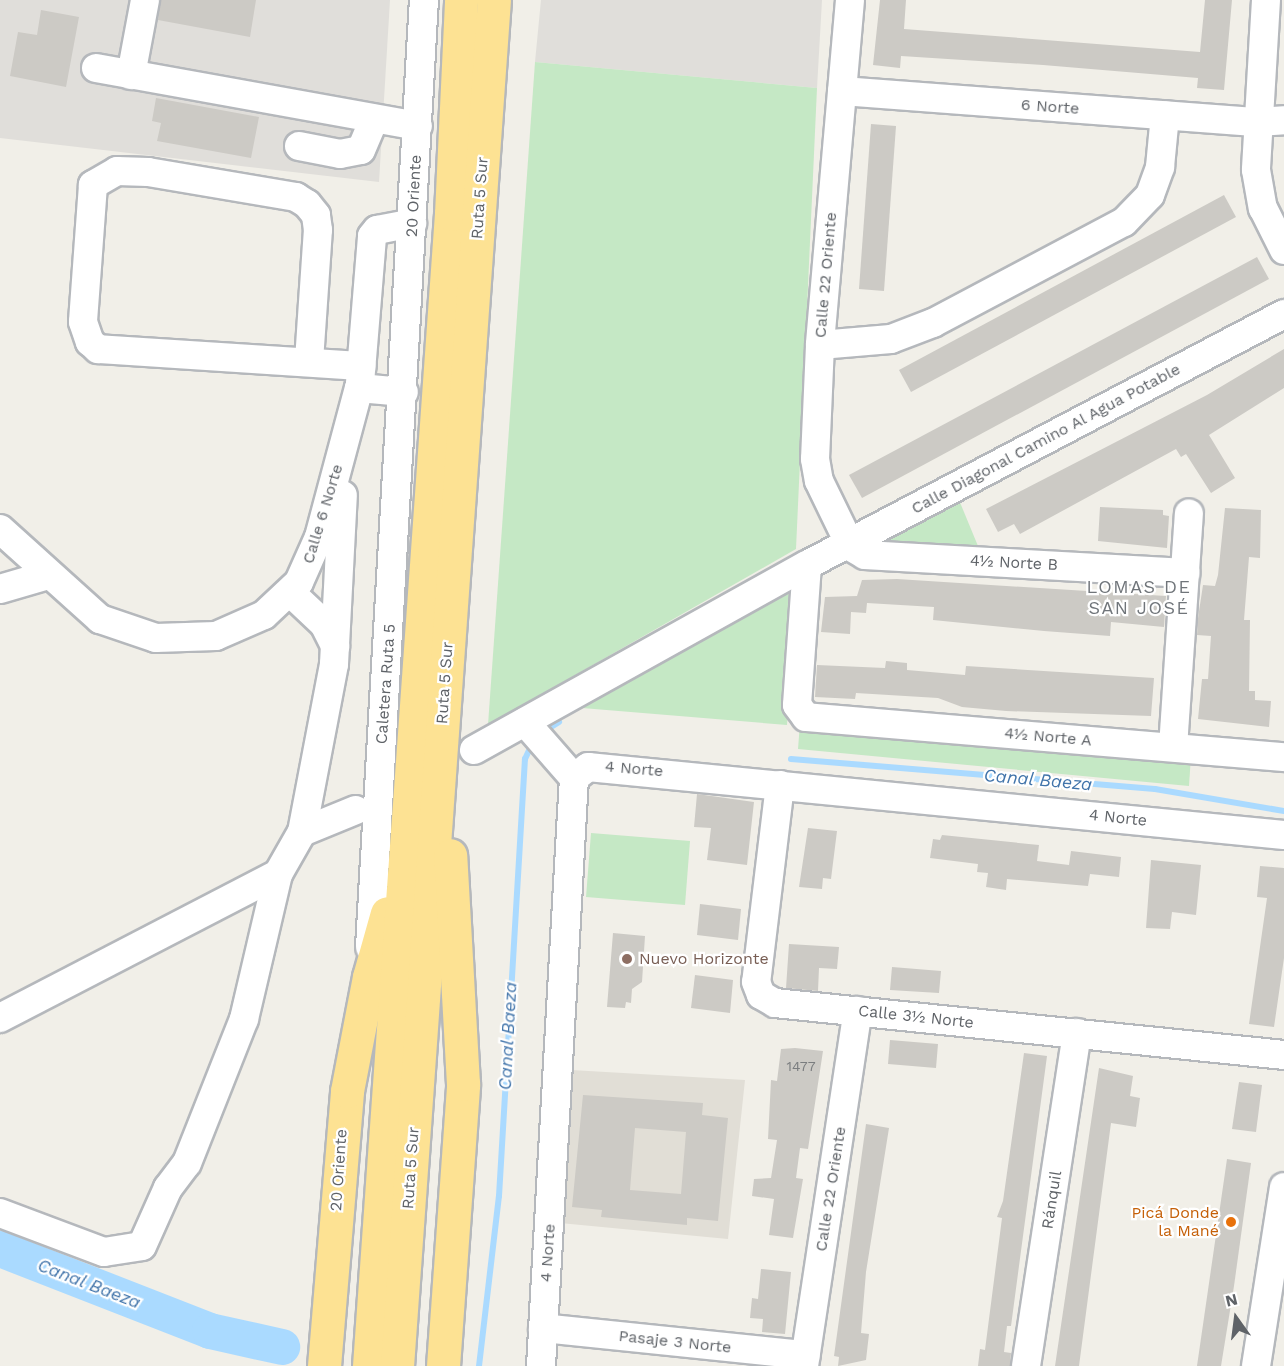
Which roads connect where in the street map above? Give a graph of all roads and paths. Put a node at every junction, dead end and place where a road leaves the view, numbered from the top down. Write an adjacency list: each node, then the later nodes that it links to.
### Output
1 (145, 0): 8 (street)
2 (424, 0): 13 (street, 20 Oriente)
3 (461, 0): 40 (highway, Ruta 5 Sur)
4 (494, 0): 32 (highway, Ruta 5 Sur)
5 (850, 0): 9 (street, Calle 22 Oriente)
6 (1268, 5): 12 (street)
7 (96, 68): 8 (street)
8 (131, 75): 11 (street)
9 (842, 91): 10 (street, 6 Norte); 18 (street, Calle 22 Oriente)
10 (1165, 115): 12 (street, 6 Norte); 18 (street)
11 (374, 119): 13 (street); 14 (street)
12 (1271, 121): 16 (street)
13 (418, 126): 15 (street, 20 Oriente)
14 (299, 146)
15 (412, 223): 20 (street, Calle 6 Norte); 21 (street, 20 Oriente)
16 (1284, 250)
17 (1284, 314): 25 (street, Calle Diagonal Camino Al Agua Potable)
18 (820, 345): 25 (street, Calle 22 Oriente)
19 (309, 362): 19 (street); 20 (street)
20 (360, 377): 21 (street); 22 (street, Calle 6 Norte)
21 (404, 392): 44 (street, Caletera Ruta 5)
22 (346, 438): 30 (street, Calle 6 Norte); 31 (street)
23 (1189, 514): 27 (street)
24 (0, 530): 28 (street, Calle 6 Norte)
25 (849, 543): 26 (street, Calle Diagonal Camino Al Agua Potable); 27 (street, 4½ Norte B)
26 (807, 565): 33 (street, Calle Diagonal Camino Al Agua Potable); 34 (street, 4½ Norte A)
27 (1185, 573): 34 (street)
28 (48, 575): 29 (street); 30 (street, Calle 6 Norte)
29 (0, 589)
30 (290, 592): 31 (street)
31 (335, 646): 41 (street)
32 (442, 724): 56 (highway, Ruta 5 Sur); 57 (highway)
33 (533, 733): 35 (street, Calle Diagonal Camino Al Agua Potable); 37 (street)
34 (1173, 747): 36 (street, 4½ Norte A)
35 (474, 750)
36 (1284, 757)
37 (574, 778): 38 (street, 4 Norte); 52 (street, 4 Norte)
38 (780, 785): 42 (street, 4 Norte); 45 (street, Calle 3½ Norte)
39 (356, 810): 41 (street)
40 (408, 821): 44 (highway, 20 Oriente); 55 (highway, Ruta 5 Sur)
41 (302, 832): 43 (street)
42 (1284, 835)
43 (278, 874): 46 (street); 50 (street)
44 (369, 977): 54 (highway, 20 Oriente)
45 (858, 1011): 47 (street, Calle 3½ Norte); 53 (street, Calle 22 Oriente)
46 (0, 1018)
47 (1077, 1033): 48 (street, Calle 3½ Norte); 59 (street, Ránquil)
48 (1284, 1055)
49 (1284, 1187): 51 (street)
50 (0, 1213)
51 (1279, 1255): 60 (street)
52 (543, 1328): 53 (street, Pasaje 3 Norte); 58 (street, 4 Norte)
53 (805, 1361)
54 (324, 1366)
55 (369, 1366)
56 (397, 1366)
57 (443, 1366)
58 (541, 1366)
59 (1026, 1366)
60 (1256, 1366)

